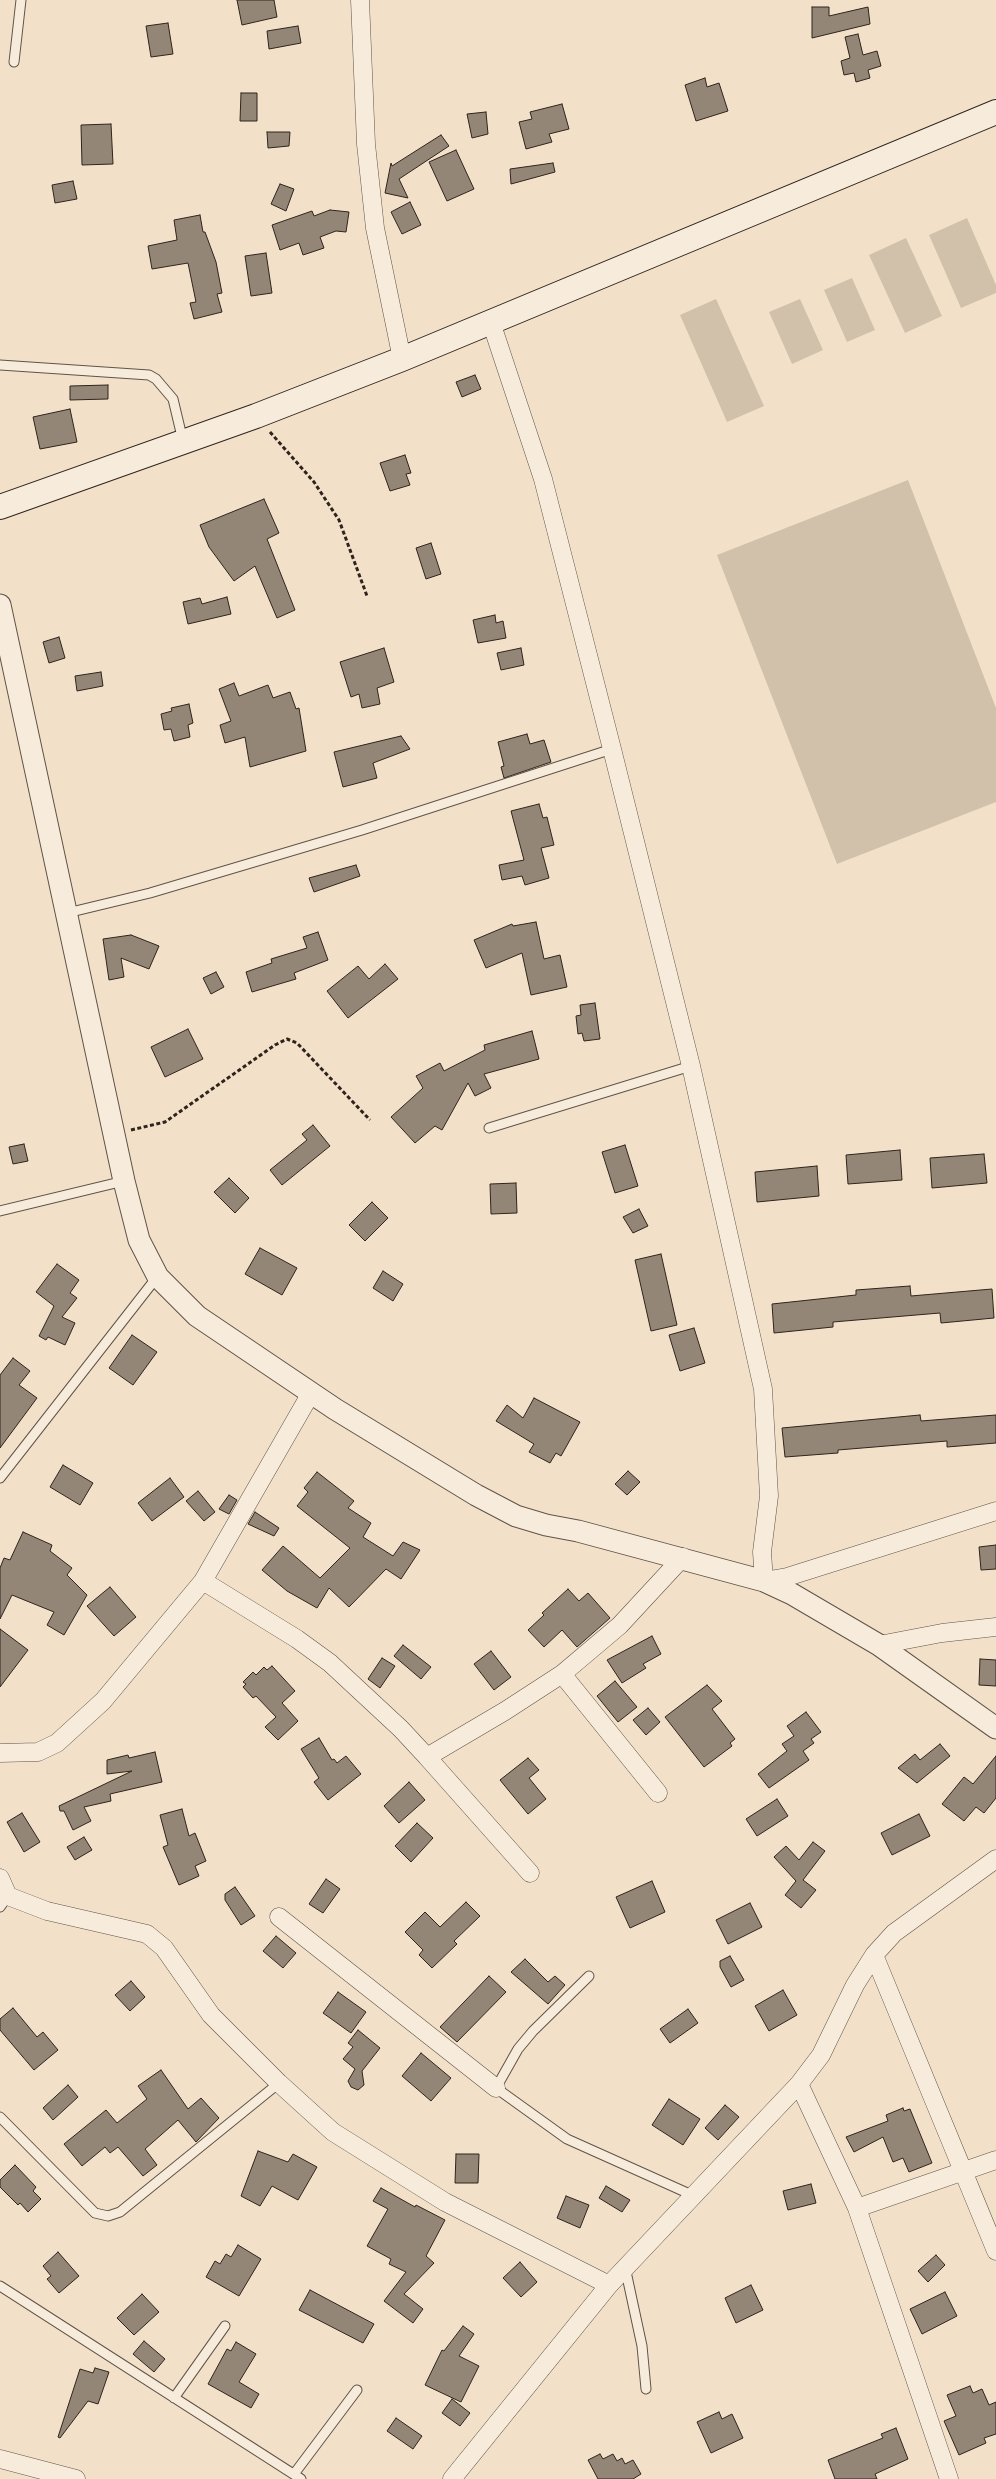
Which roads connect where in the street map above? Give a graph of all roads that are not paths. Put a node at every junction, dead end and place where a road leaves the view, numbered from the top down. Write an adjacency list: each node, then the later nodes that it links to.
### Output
1 (21, 0): 3 (lane)
2 (360, 0): 6 (street)
3 (14, 62)
4 (996, 112): 5 (main road)
5 (491, 322): 6 (main road); 11 (street)
6 (402, 359): 8 (main road)
7 (0, 365): 8 (lane)
8 (183, 441): 9 (main road)
9 (0, 507)
10 (0, 604): 12 (street)
11 (612, 749): 12 (lane); 13 (street)
12 (65, 913): 15 (street)
13 (691, 1066): 14 (lane); 23 (street)
14 (489, 1128)
15 (124, 1181): 16 (lane); 17 (street)
16 (0, 1211)
17 (158, 1277): 18 (street); 19 (lane)
18 (311, 1393): 21 (street); 22 (street)
19 (0, 1478)
20 (996, 1511): 23 (street)
21 (683, 1557): 23 (street); 26 (street)
22 (203, 1581): 28 (street); 29 (street)
23 (764, 1581): 25 (street)
24 (996, 1627): 25 (street)
25 (879, 1645): 27 (street)
26 (562, 1674): 29 (street); 30 (street)
27 (996, 1728)
28 (0, 1753)
29 (427, 1756): 32 (street)
30 (658, 1793)
31 (996, 1859): 36 (street)
32 (530, 1873)
33 (0, 1878): 34 (street)
34 (4, 1901): 38 (street)
35 (279, 1917): 40 (street)
36 (874, 1955): 39 (street); 43 (street)
37 (589, 1976): 40 (lane)
38 (279, 2083): 41 (lane); 48 (street)
39 (799, 2084): 44 (street); 45 (street)
40 (496, 2088): 44 (lane)
41 (0, 2117)
42 (996, 2160): 43 (street)
43 (964, 2170): 45 (street); 46 (street)
44 (692, 2196): 47 (street)
45 (857, 2208): 58 (street)
46 (996, 2251)
47 (625, 2267): 48 (street); 51 (lane)
48 (609, 2284): 57 (street)
49 (0, 2286): 53 (lane)
50 (225, 2326): 53 (lane)
51 (646, 2389)
52 (357, 2390): 55 (lane)
53 (174, 2398): 55 (lane)
54 (0, 2459): 56 (street)
55 (298, 2476)
56 (76, 2479)
57 (452, 2479)
58 (949, 2479)

